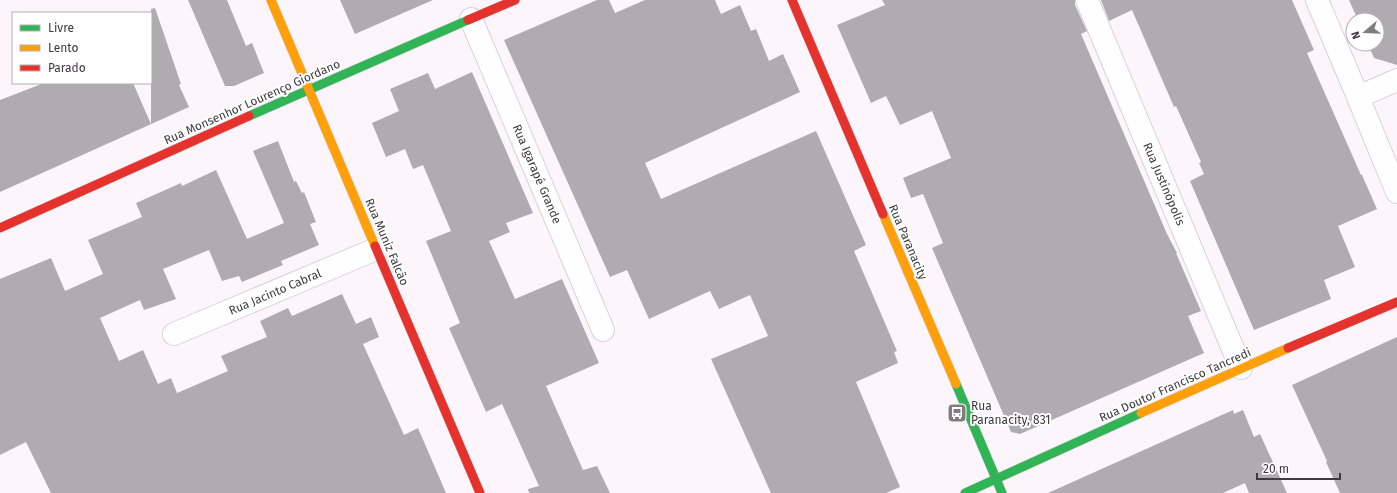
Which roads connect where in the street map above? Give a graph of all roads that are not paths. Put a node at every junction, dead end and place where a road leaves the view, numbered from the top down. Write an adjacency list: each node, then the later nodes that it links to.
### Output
1 (271, 0): 8 (street, Rua Muniz Falcão)
2 (514, 0): 6 (street, Rua Monsenhor Lourenço Giordano)
3 (792, 0): 17 (street, Rua Paranacity)
4 (1087, 0): 16 (street, Rua Justinópolis)
5 (1317, 0): 9 (street)
6 (471, 19): 8 (street, Rua Monsenhor Lourenço Giordano); 14 (street, Rua Igarapé Grande)
7 (1397, 80): 9 (street)
8 (310, 89): 11 (street, Rua Monsenhor Lourenço Giordano); 12 (street, Rua Muniz Falcão)
9 (1358, 97): 10 (street)
10 (1397, 192)
11 (0, 228)
12 (376, 249): 15 (street, Rua Jacinto Cabral); 18 (street, Rua Muniz Falcão)
13 (1397, 302): 16 (street, Rua Doutor Francisco Tancredi)
14 (603, 330)
15 (174, 334)
16 (1241, 368): 17 (street, Rua Doutor Francisco Tancredi)
17 (996, 479): 19 (street, Rua Doutor Francisco Tancredi); 20 (street, Rua Paranacity)
18 (480, 493)
19 (964, 493)
20 (1002, 493)

